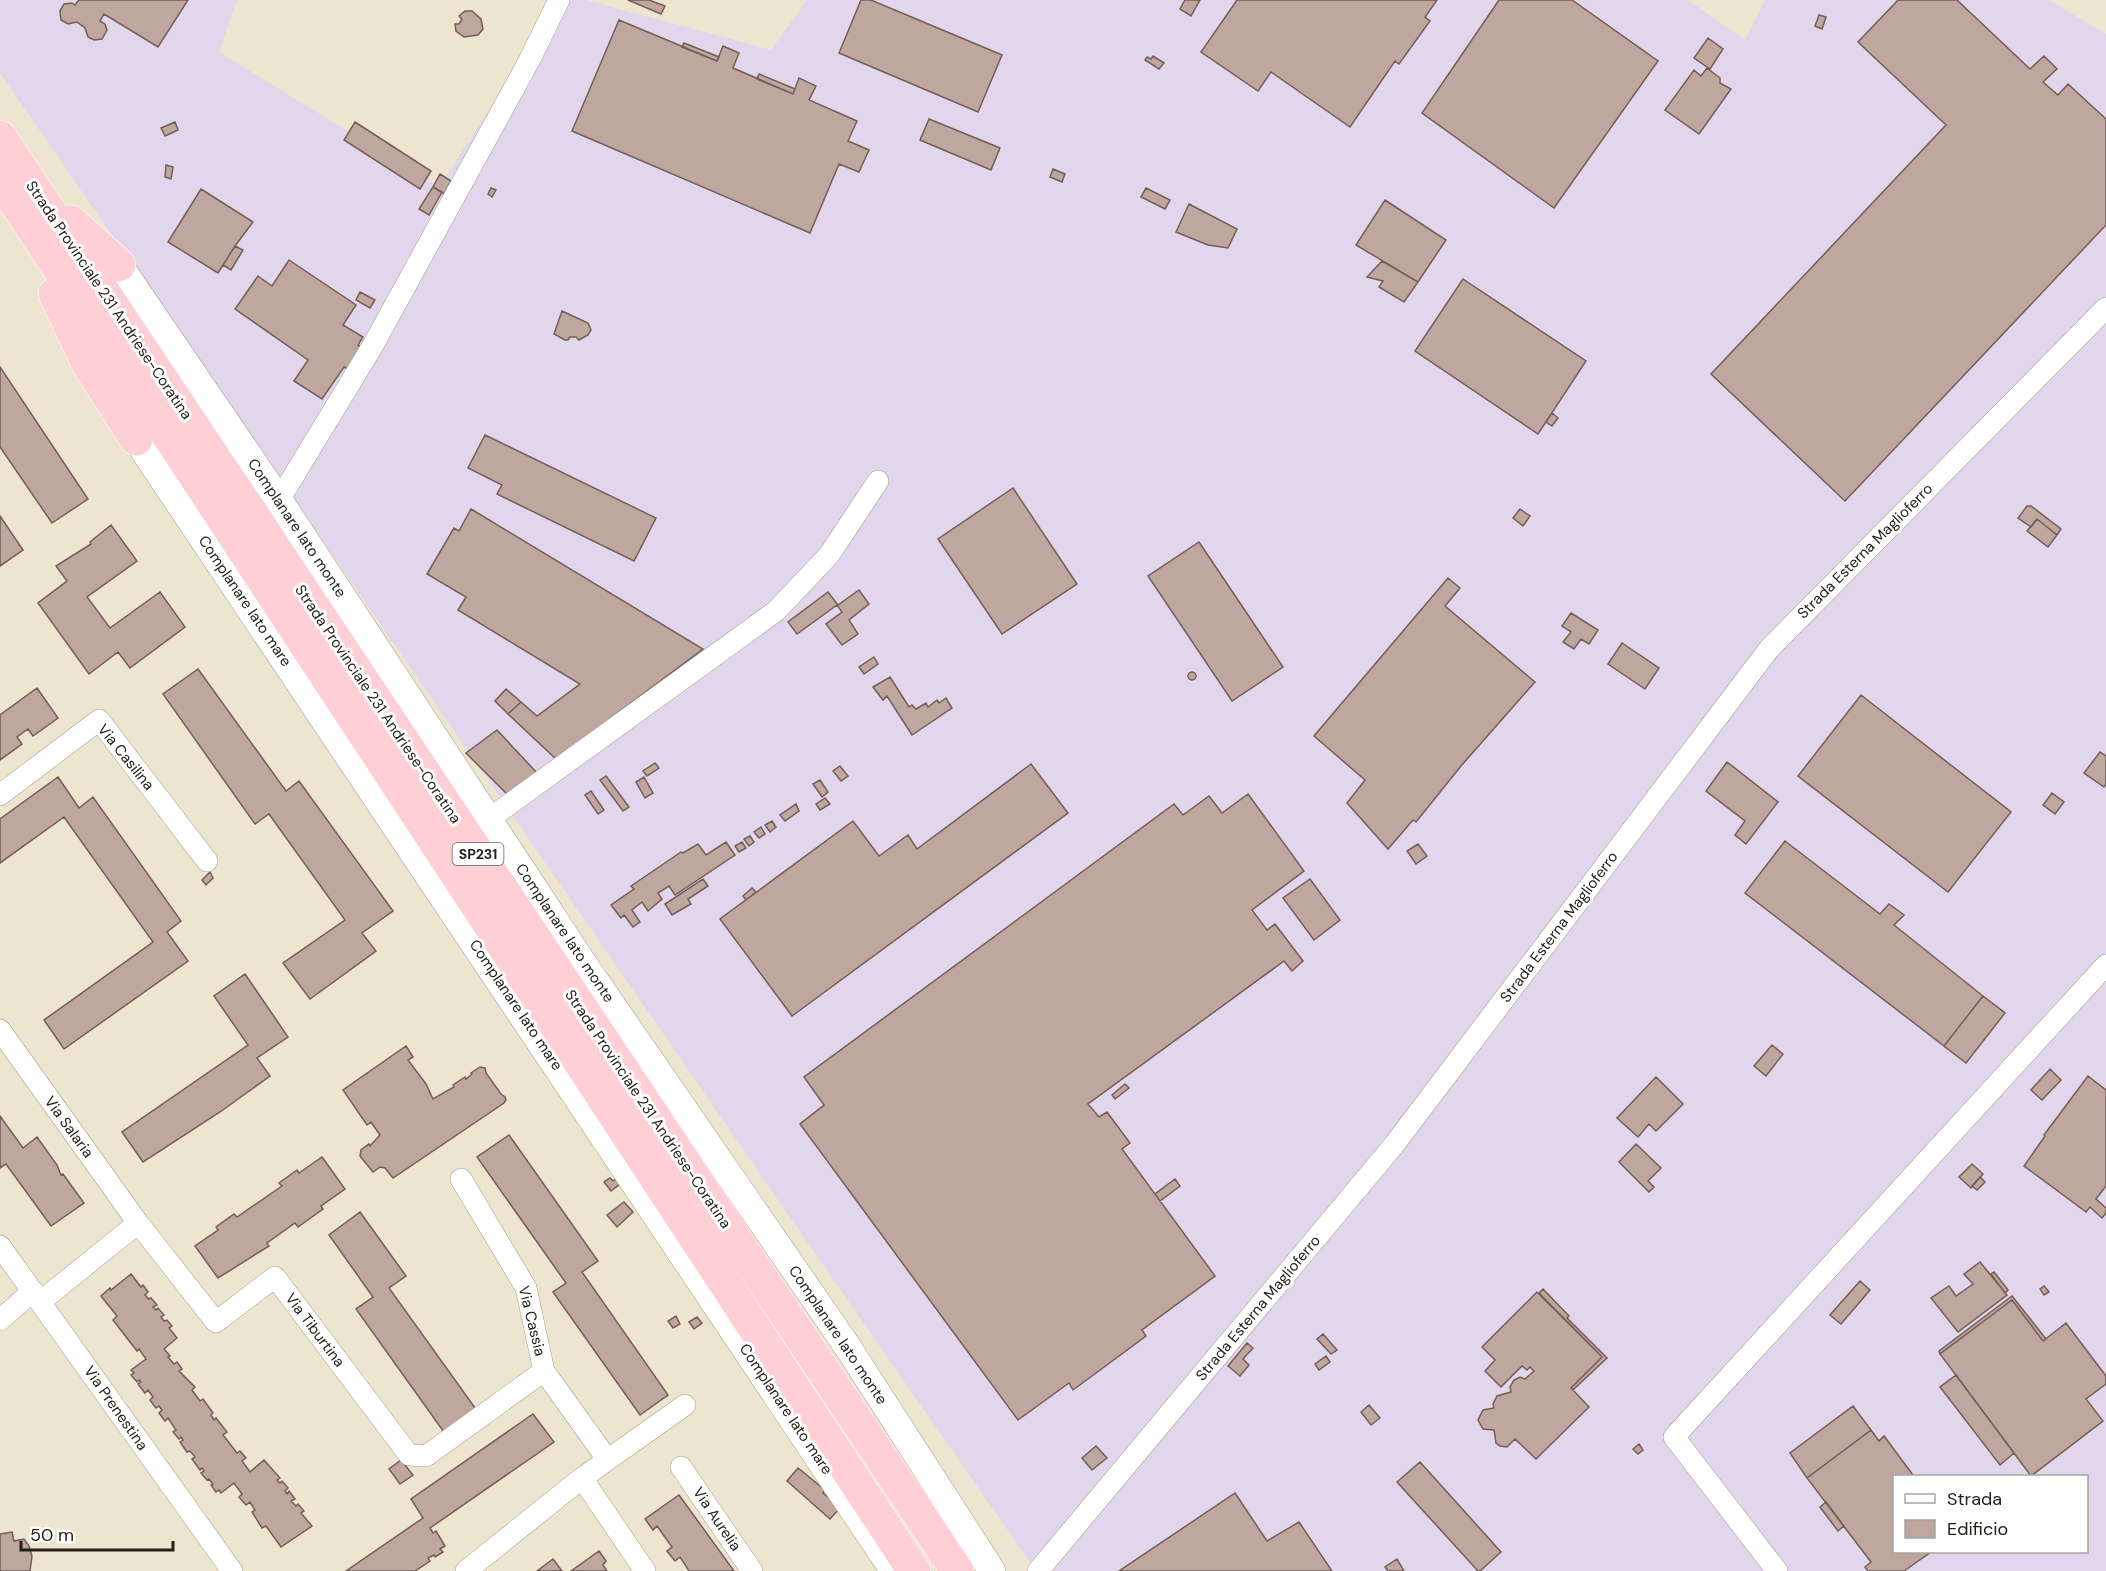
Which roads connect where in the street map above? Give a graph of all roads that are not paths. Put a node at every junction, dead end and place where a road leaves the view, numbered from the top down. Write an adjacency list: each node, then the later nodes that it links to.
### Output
1 (559, 0): 9 (street)
2 (0, 137): 4 (highway, Strada Provinciale 231 Andriese-Coratina / SP231)
3 (2, 183): 7 (highway); 30 (highway, Strada Provinciale 231 Andriese-Coratina / SP231)
4 (36, 192): 5 (highway); 31 (highway, Strada Provinciale 231 Andriese-Coratina / SP231)
5 (119, 265): 9 (street, Complanare lato monte)
6 (2106, 308): 33 (street, Strada Esterna Maglioferro)
7 (136, 439): 29 (street, Complanare lato mare)
8 (878, 481): 11 (street)
9 (279, 500): 11 (street, Complanare lato monte)
10 (0, 795): 12 (street, Via Casilina)
11 (489, 819): 32 (street, Complanare lato monte)
12 (207, 861)
13 (2106, 965): 34 (street)
14 (0, 1030): 16 (street, Via Salaria)
15 (461, 1179): 20 (street, Via Cassia)
16 (138, 1223): 18 (street); 20 (street, Via Tiburtina)
17 (0, 1246): 18 (street, Via Prenestina)
18 (37, 1296): 19 (street); 25 (street, Via Prenestina)
19 (0, 1320)
20 (544, 1371): 22 (street, Via Cassia)
21 (685, 1405): 22 (street)
22 (607, 1459): 24 (street)
23 (681, 1467): 28 (street, Via Aurelia)
24 (582, 1478): 26 (street); 27 (street)
25 (232, 1571)
26 (466, 1571)
27 (645, 1571)
28 (752, 1571)
29 (894, 1571)
30 (914, 1571)
31 (957, 1571)
32 (993, 1571)
33 (1038, 1571)
34 (1777, 1571)

